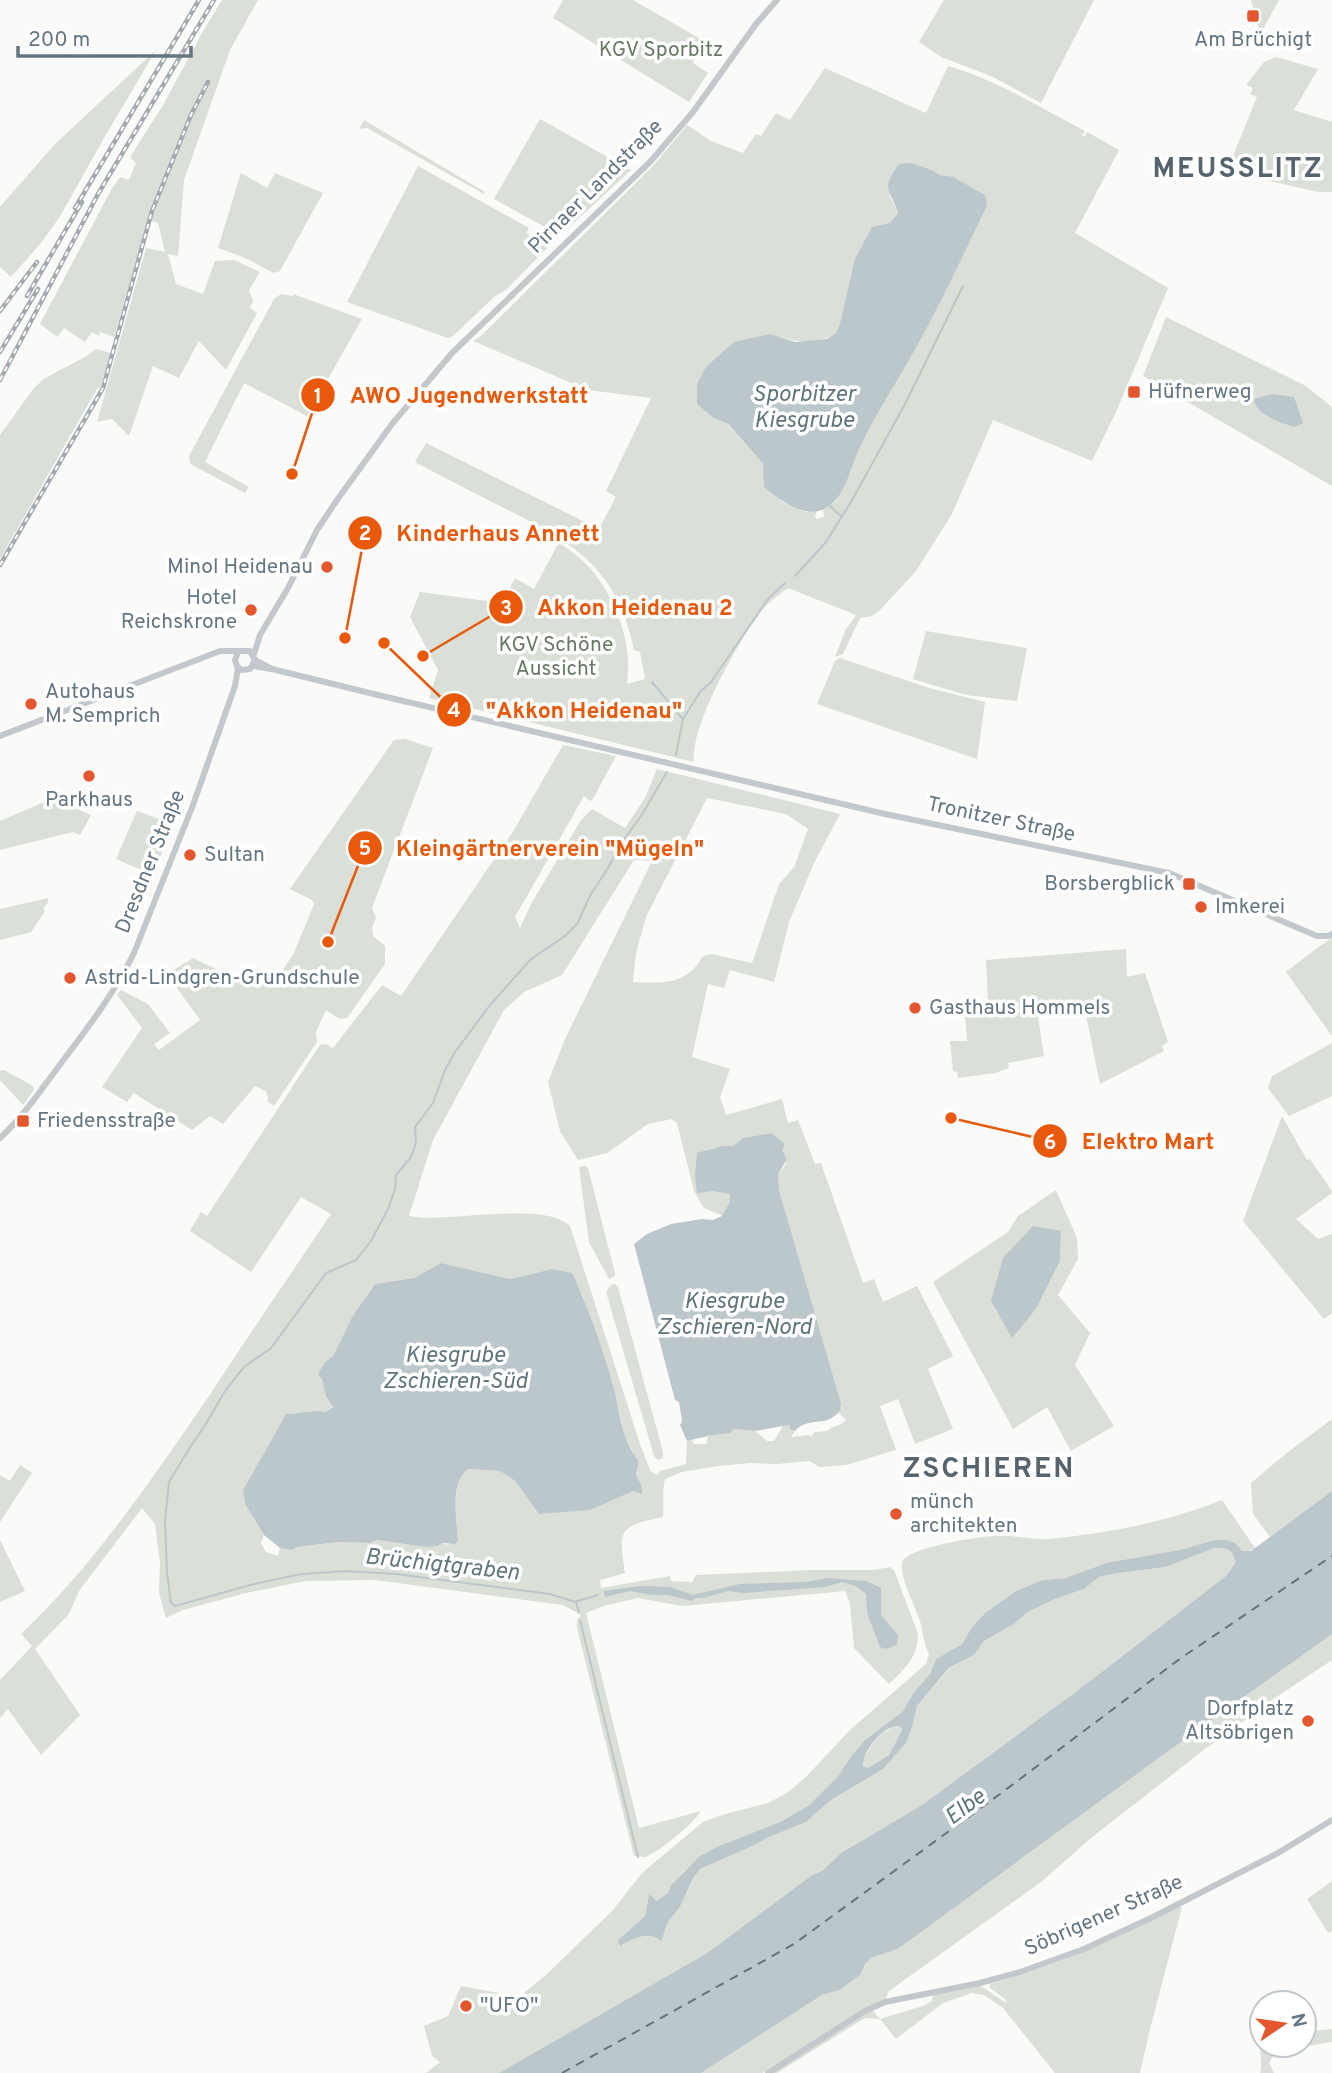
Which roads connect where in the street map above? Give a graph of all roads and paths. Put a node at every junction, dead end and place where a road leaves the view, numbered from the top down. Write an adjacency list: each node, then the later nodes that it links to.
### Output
1 (777, 0): 3 (street, Pirnaer Landstraße)
2 (236, 656): 3 (street); 4 (street); 5 (street)
3 (252, 657): 4 (street); 6 (street, Tronitzer Straße)
4 (241, 669): 7 (street, Dresdner Straße)
5 (0, 736)
6 (1332, 934)
7 (0, 1138)
8 (1332, 1820): 9 (street, Söbrigener Straße)
9 (768, 2073)

